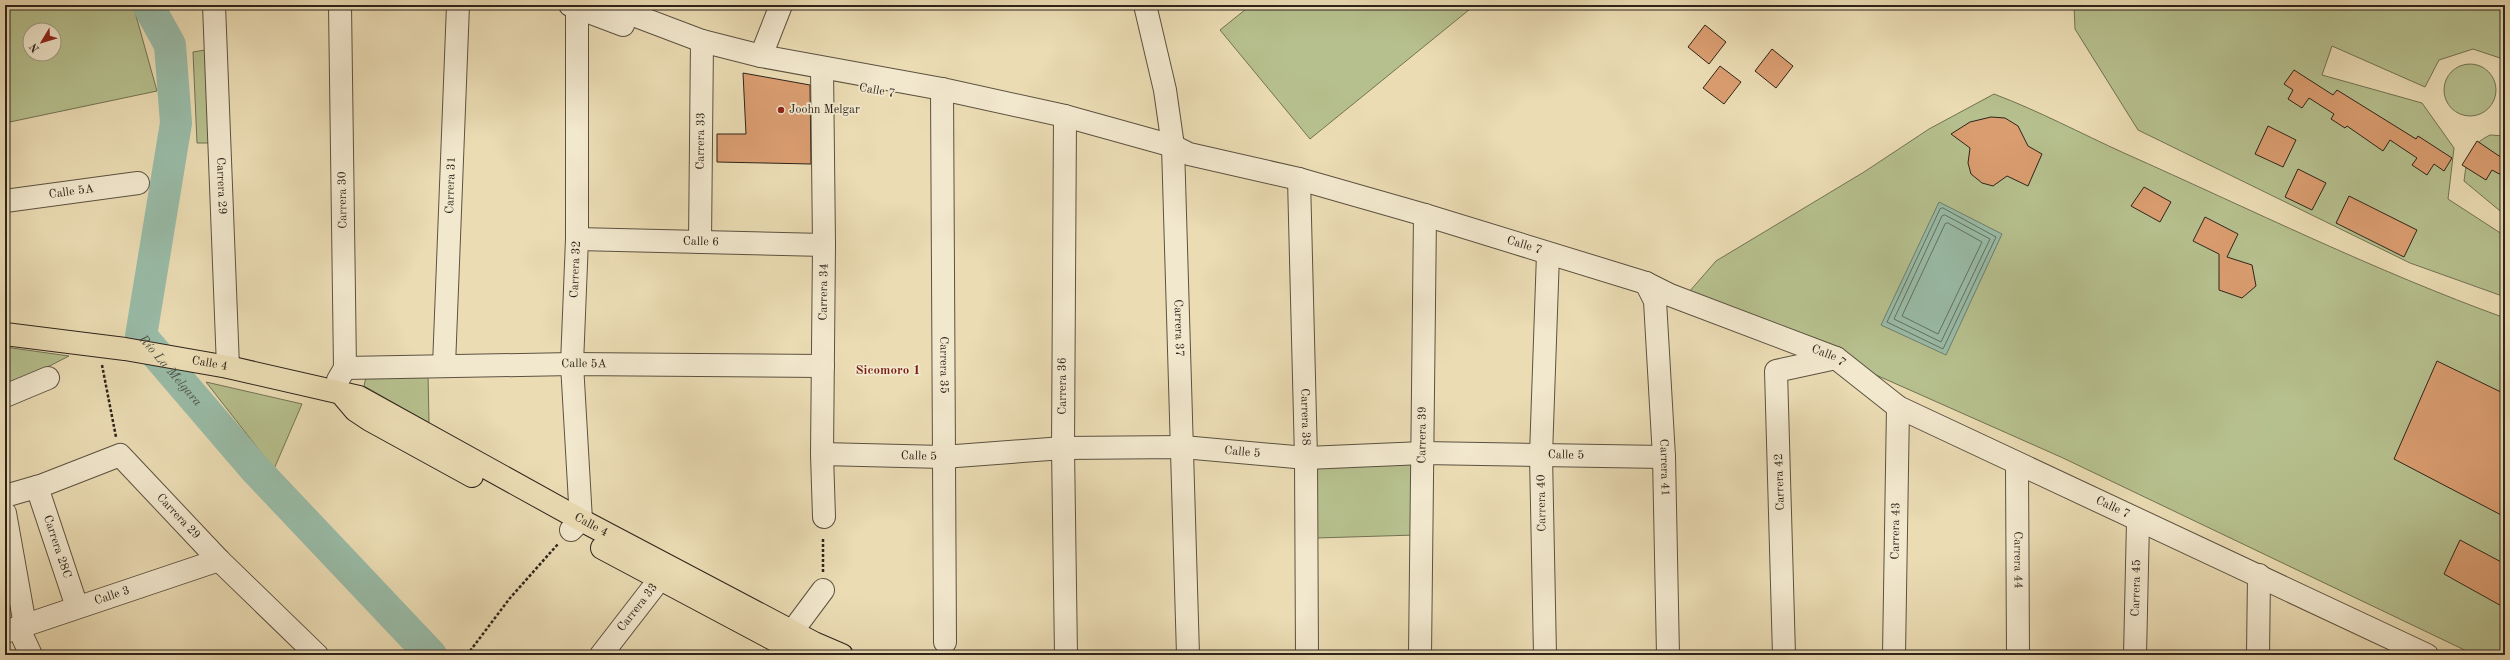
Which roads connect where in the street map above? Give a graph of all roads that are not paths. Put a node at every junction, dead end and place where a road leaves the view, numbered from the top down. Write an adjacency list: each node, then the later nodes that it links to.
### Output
1 (214, 5): 28 (street, Carrera 29)
2 (340, 5): 29 (street, Carrera 30)
3 (458, 5): 26 (street, Carrera 31)
4 (607, 5): 8 (street, Calle 7)
5 (781, 5): 9 (street)
6 (1145, 5): 13 (street, Carrera 37)
7 (575, 6): 8 (street, Calle 7); 18 (street, Carrera 32)
8 (702, 47): 9 (street, Calle 7); 10 (street, Calle 7); 19 (street, Carrera 33)
9 (761, 56): 10 (street, Calle 7)
10 (822, 74): 11 (street, Calle 7); 20 (street, Carrera 34)
11 (942, 96): 12 (street, Calle 7); 39 (street, Carrera 35)
12 (1065, 122): 13 (street, Calle 7); 34 (street, Carrera 36)
13 (1179, 153): 14 (street, Calle 7); 35 (street, Carrera 37)
14 (1299, 180): 17 (street, Calle 7); 41 (street, Carrera 38)
15 (138, 183): 16 (street, Calle 5A)
16 (5, 201)
17 (1425, 215): 21 (street, Calle 7); 36 (street, Carrera 39)
18 (577, 239): 19 (street, Calle 6); 25 (street, Carrera 32)
19 (700, 242): 20 (street, Calle 6)
20 (824, 245): 27 (street, Carrera 34)
21 (1548, 254): 22 (street, Calle 7); 38 (street, Carrera 40)
22 (1646, 283): 24 (street, Calle 7); 40 (street, Carrera 41)
23 (5, 334): 28 (main road, Calle 4)
24 (1836, 358): 33 (street, Calle 7); 68 (street, Carrera 42)
25 (572, 364): 26 (street, Calle 5A); 27 (street, Calle 5A); 48 (street, Carrera 32)
26 (444, 366): 29 (street, Calle 5A)
27 (823, 366): 37 (street, Carrera 34)
28 (228, 367): 31 (main road, Calle 4)
29 (345, 368): 31 (street)
30 (48, 378): 32 (street)
31 (336, 392): 48 (main road, Calle 4)
32 (5, 396)
33 (1898, 408): 42 (street, Calle 7); 69 (street, Carrera 43)
34 (1063, 448): 35 (street, Calle 5); 39 (street, Calle 5); 62 (street, Carrera 36)
35 (1183, 448): 41 (street, Calle 5); 63 (street, Carrera 37)
36 (1423, 453): 38 (street, Calle 5); 41 (street, Calle 5); 65 (street, Carrera 39)
37 (822, 454): 39 (street, Calle 5); 46 (street, Carrera 34)
38 (1541, 455): 40 (street, Calle 5); 66 (street, Carrera 40)
39 (943, 456): 56 (street, Carrera 35)
40 (1664, 457): 67 (street, Carrera 41)
41 (1306, 458): 64 (street, Carrera 38)
42 (2017, 464): 47 (street, Calle 7); 70 (street, Carrera 44)
43 (37, 487): 44 (street); 49 (street, Carrera 29); 53 (street, Carrera 28C)
44 (5, 496)
45 (5, 513): 54 (street)
46 (824, 516)
47 (2138, 522): 50 (street, Calle 7); 71 (street, Carrera 45)
48 (576, 525): 51 (main road, Calle 4); 55 (main road, Calle 4)
49 (219, 560): 53 (street, Calle 3); 57 (street, Carrera 29)
50 (2259, 575): 72 (street); 73 (street, Calle 7)
51 (659, 580): 55 (main road, Calle 4); 59 (street, Carrera 33)
52 (823, 590): 55 (street)
53 (77, 607): 54 (street, Calle 3)
54 (16, 628): 58 (street)
55 (787, 638): 60 (main road, Calle 4); 61 (main road, Calle 4)
56 (945, 642)
57 (310, 653)
58 (31, 655)
59 (601, 655)
60 (803, 655)
61 (841, 655)
62 (1066, 655)
63 (1188, 655)
64 (1307, 655)
65 (1420, 655)
66 (1545, 655)
67 (1668, 655)
68 (1784, 655)
69 (1894, 655)
70 (2018, 655)
71 (2135, 655)
72 (2258, 655)
73 (2427, 655)

